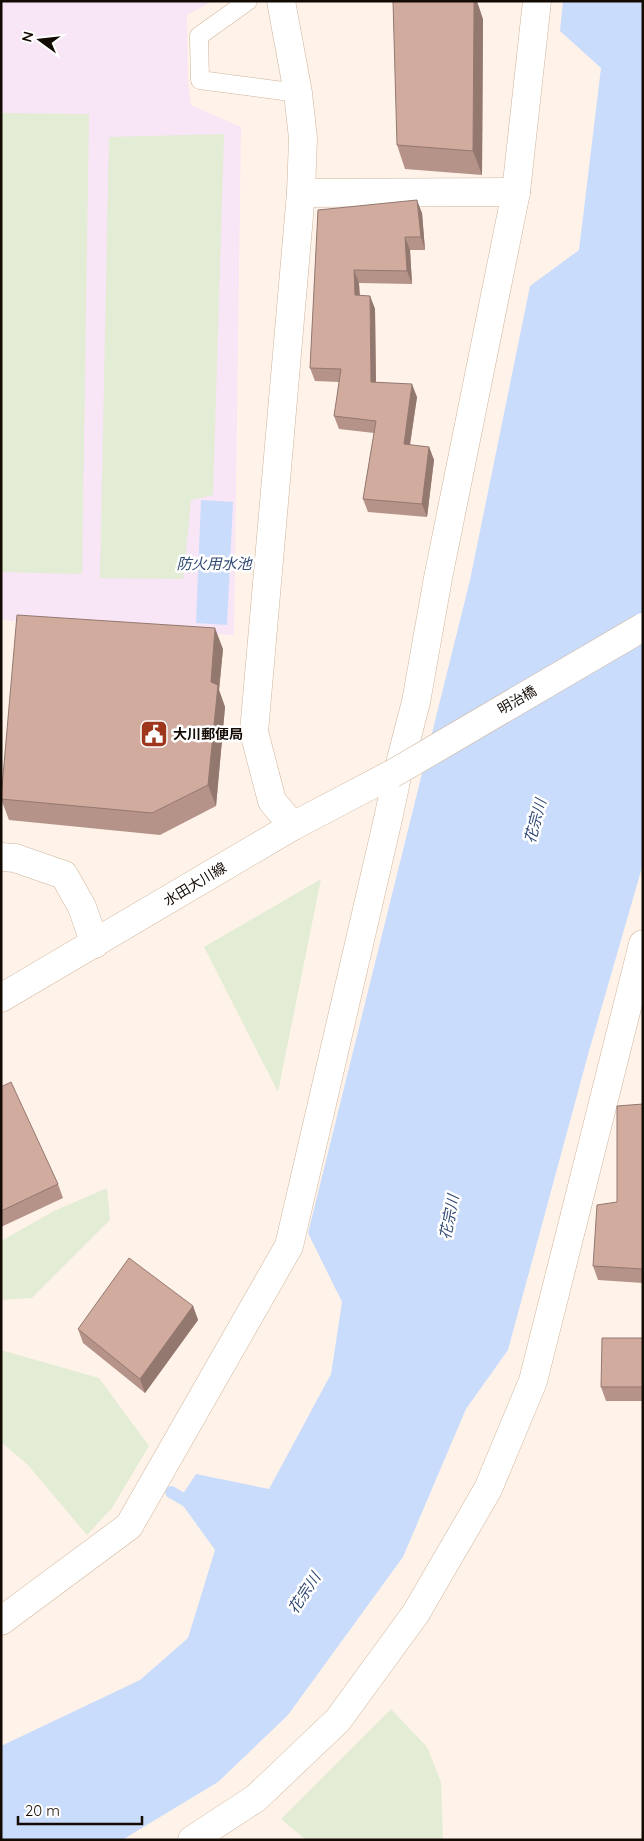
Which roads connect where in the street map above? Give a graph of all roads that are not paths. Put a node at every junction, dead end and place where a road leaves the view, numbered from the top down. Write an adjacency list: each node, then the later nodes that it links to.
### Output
1 (248, 1): 4 (lane)
2 (281, 1): 4 (street)
3 (537, 1): 5 (street)
4 (298, 93): 6 (street)
5 (516, 192): 6 (street); 14 (street)
6 (302, 193): 9 (street)
7 (643, 627): 8 (street, 明治橋, bridge)
8 (392, 774): 9 (street, 水田大川線)
9 (293, 826): 11 (street, 水田大川線)
10 (1, 857): 11 (street)
11 (95, 944): 13 (street, 水田大川線)
12 (643, 944): 15 (street)
13 (1, 998)
14 (1, 1621)
15 (192, 1840)

